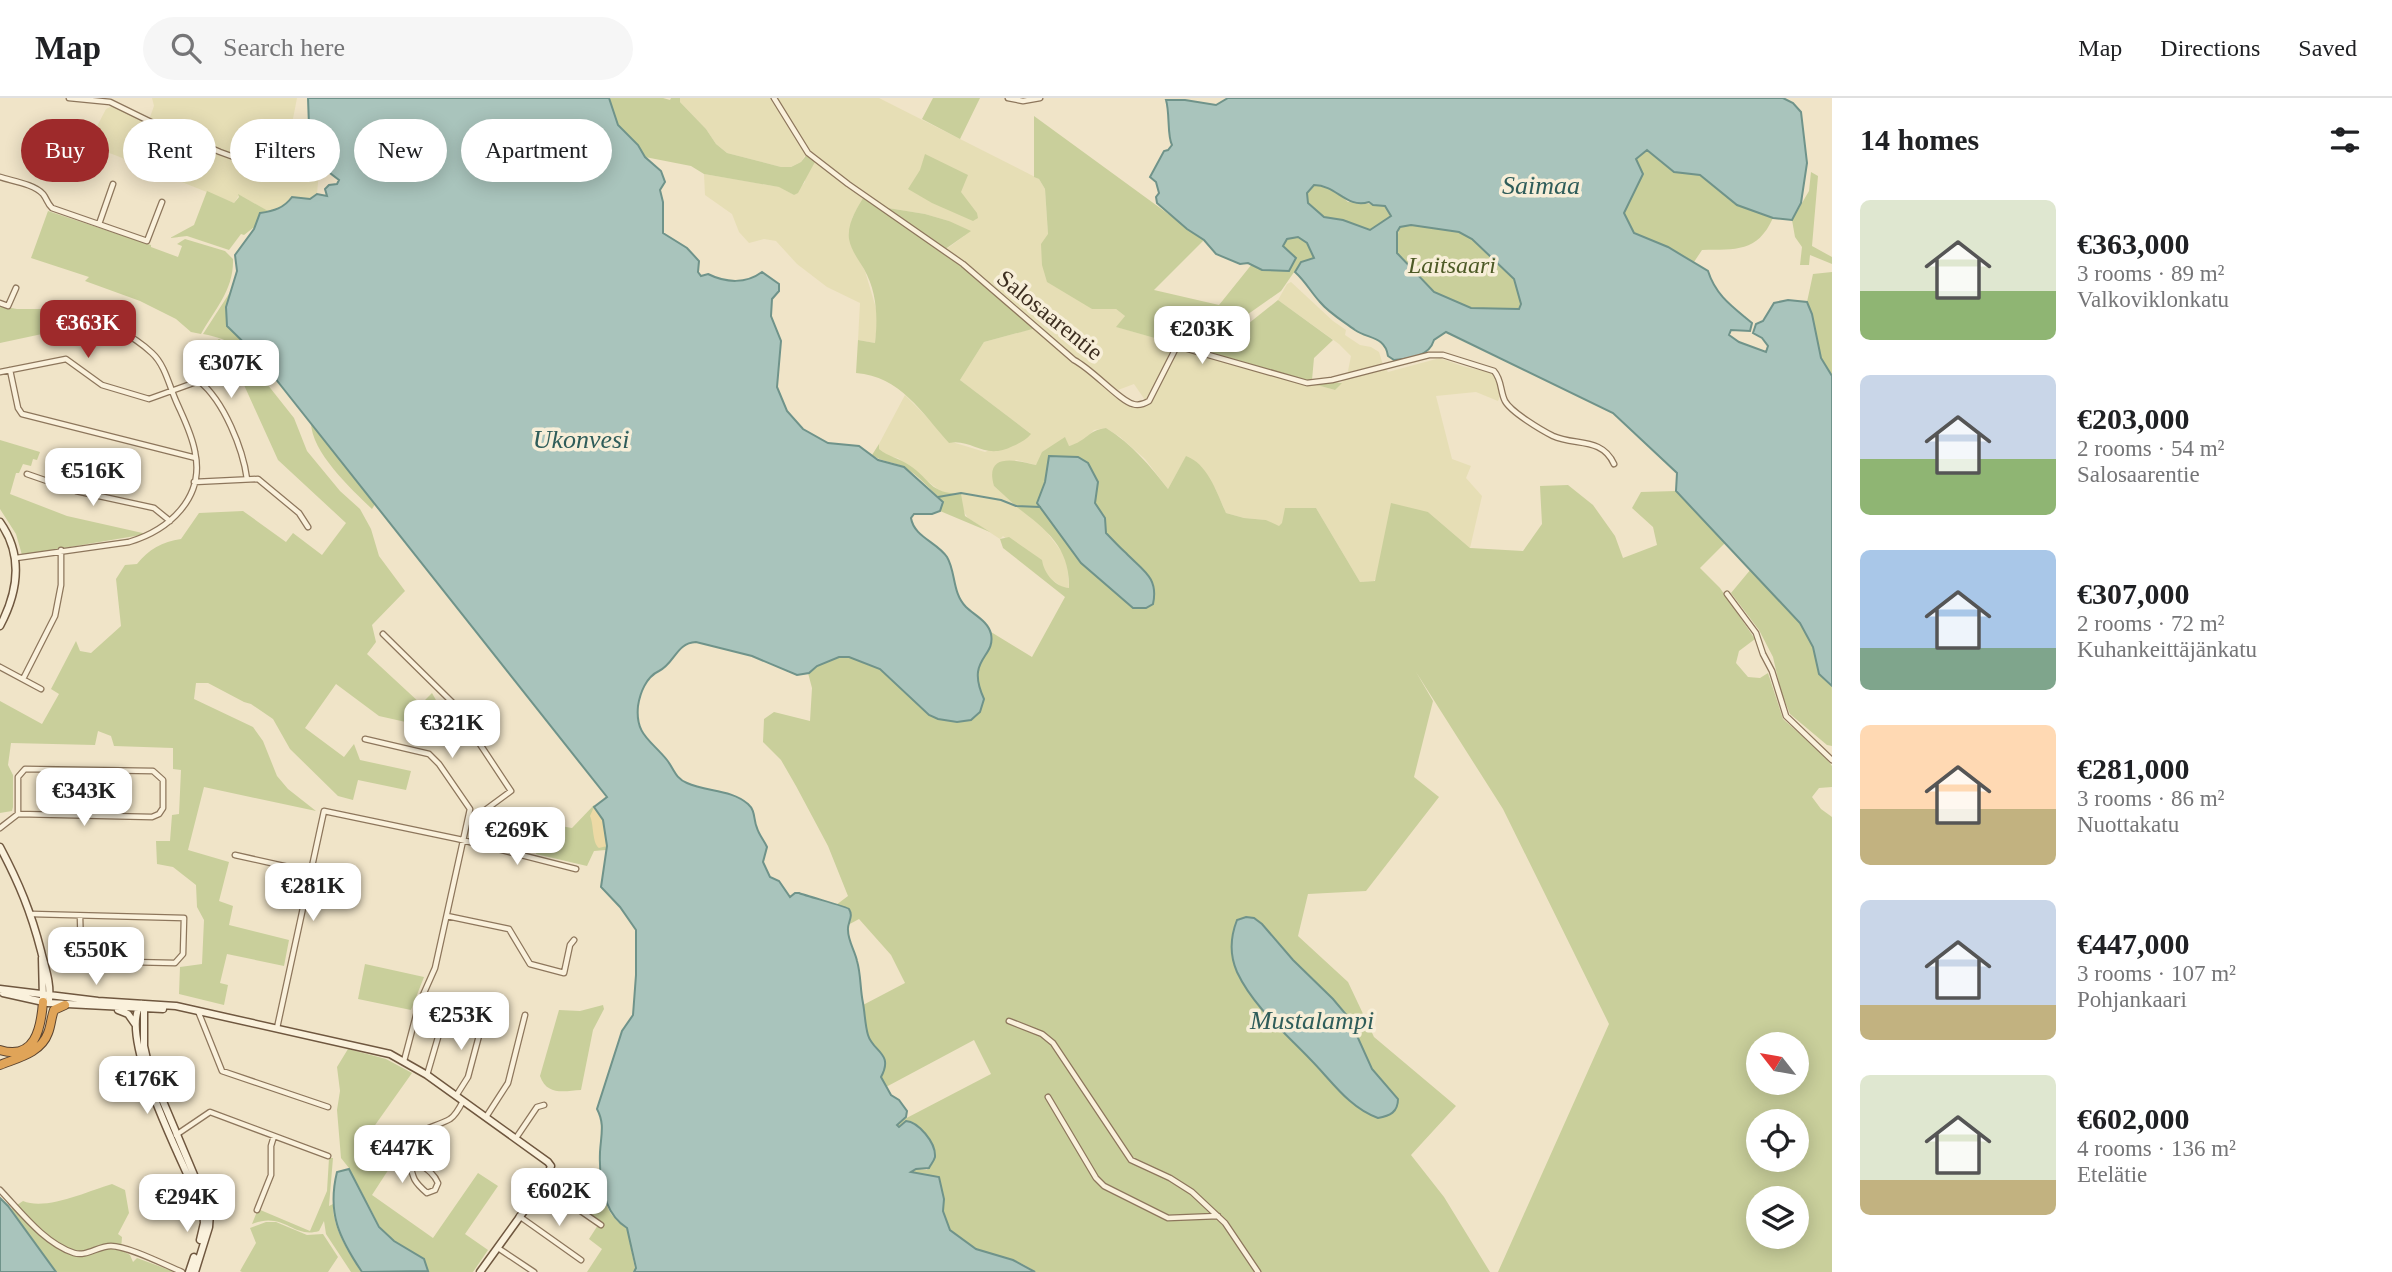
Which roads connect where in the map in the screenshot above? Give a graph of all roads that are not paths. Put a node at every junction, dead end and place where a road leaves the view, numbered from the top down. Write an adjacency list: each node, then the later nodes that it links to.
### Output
1 (69, 98): 5 (street)
2 (774, 98): 17 (street, Salosaarentie)
3 (1008, 98): 4 (street)
4 (1040, 98)
5 (230, 154)
6 (0, 177): 9 (street)
7 (113, 184): 9 (street)
8 (162, 202): 9 (street)
9 (99, 224)
10 (16, 288): 11 (street)
11 (0, 303)
12 (67, 307): 15 (street)
13 (10, 370): 14 (street); 15 (street); 16 (street)
14 (0, 372)
15 (172, 391): 16 (street); 19 (street)
16 (196, 458): 20 (street)
17 (1614, 464)
18 (27, 474): 22 (street)
19 (247, 479): 20 (street); 23 (street)
20 (194, 482): 22 (street)
21 (0, 522): 25 (street)
22 (170, 522): 24 (street)
23 (308, 527)
24 (61, 550): 25 (street); 30 (street)
25 (16, 558): 27 (street)
26 (1727, 594): 33 (street)
27 (0, 626)
28 (383, 634): 35 (street)
29 (0, 667): 30 (street)
30 (23, 679): 31 (street)
31 (41, 690)
32 (365, 738): 35 (street)
33 (1832, 760)
34 (18, 814): 34 (street); 36 (street)
35 (469, 817): 37 (street)
36 (0, 828)
37 (463, 840): 40 (street); 41 (street); 44 (street)
38 (0, 847): 42 (street)
39 (235, 855): 41 (street)
40 (576, 869)
41 (311, 872): 57 (street)
42 (32, 914): 43 (street); 47 (street)
43 (80, 916): 43 (street)
44 (447, 916): 45 (street); 60 (street)
45 (574, 940)
46 (0, 991): 47 (street)
47 (46, 999): 48 (street); 50 (street); 58 (highway); 59 (highway)
48 (65, 1005): 49 (street); 59 (highway)
49 (106, 1007): 50 (street); 56 (street)
50 (141, 1007): 52 (street); 56 (street); 69 (street)
51 (446, 1010): 62 (street)
52 (197, 1011): 57 (street); 67 (street)
53 (525, 1015): 68 (street)
54 (484, 1017): 63 (street)
55 (1009, 1021): 78 (street)
56 (137, 1028): 69 (street)
57 (277, 1028): 60 (street)
58 (0, 1050)
59 (24, 1056): 61 (highway)
60 (404, 1061): 62 (street)
61 (0, 1065)
62 (427, 1075): 63 (street)
63 (456, 1096): 65 (street)
64 (1048, 1097): 78 (street)
65 (463, 1101): 68 (street); 72 (street)
66 (544, 1105): 71 (street)
67 (328, 1107)
68 (486, 1117): 71 (street)
69 (174, 1135): 70 (street); 83 (street); 84 (street)
70 (274, 1136): 73 (street); 76 (street)
71 (516, 1138): 74 (street)
72 (406, 1151): 72 (street)
73 (328, 1156)
74 (543, 1185): 77 (street); 79 (street)
75 (0, 1190): 82 (street)
76 (257, 1210)
77 (519, 1216): 80 (street); 81 (street)
78 (1218, 1216): 87 (street)
79 (601, 1225)
80 (497, 1247): 85 (street); 86 (street)
81 (581, 1260)
82 (182, 1272)
83 (189, 1272)
84 (195, 1272)
85 (480, 1272)
86 (534, 1272)
87 (1258, 1272)

